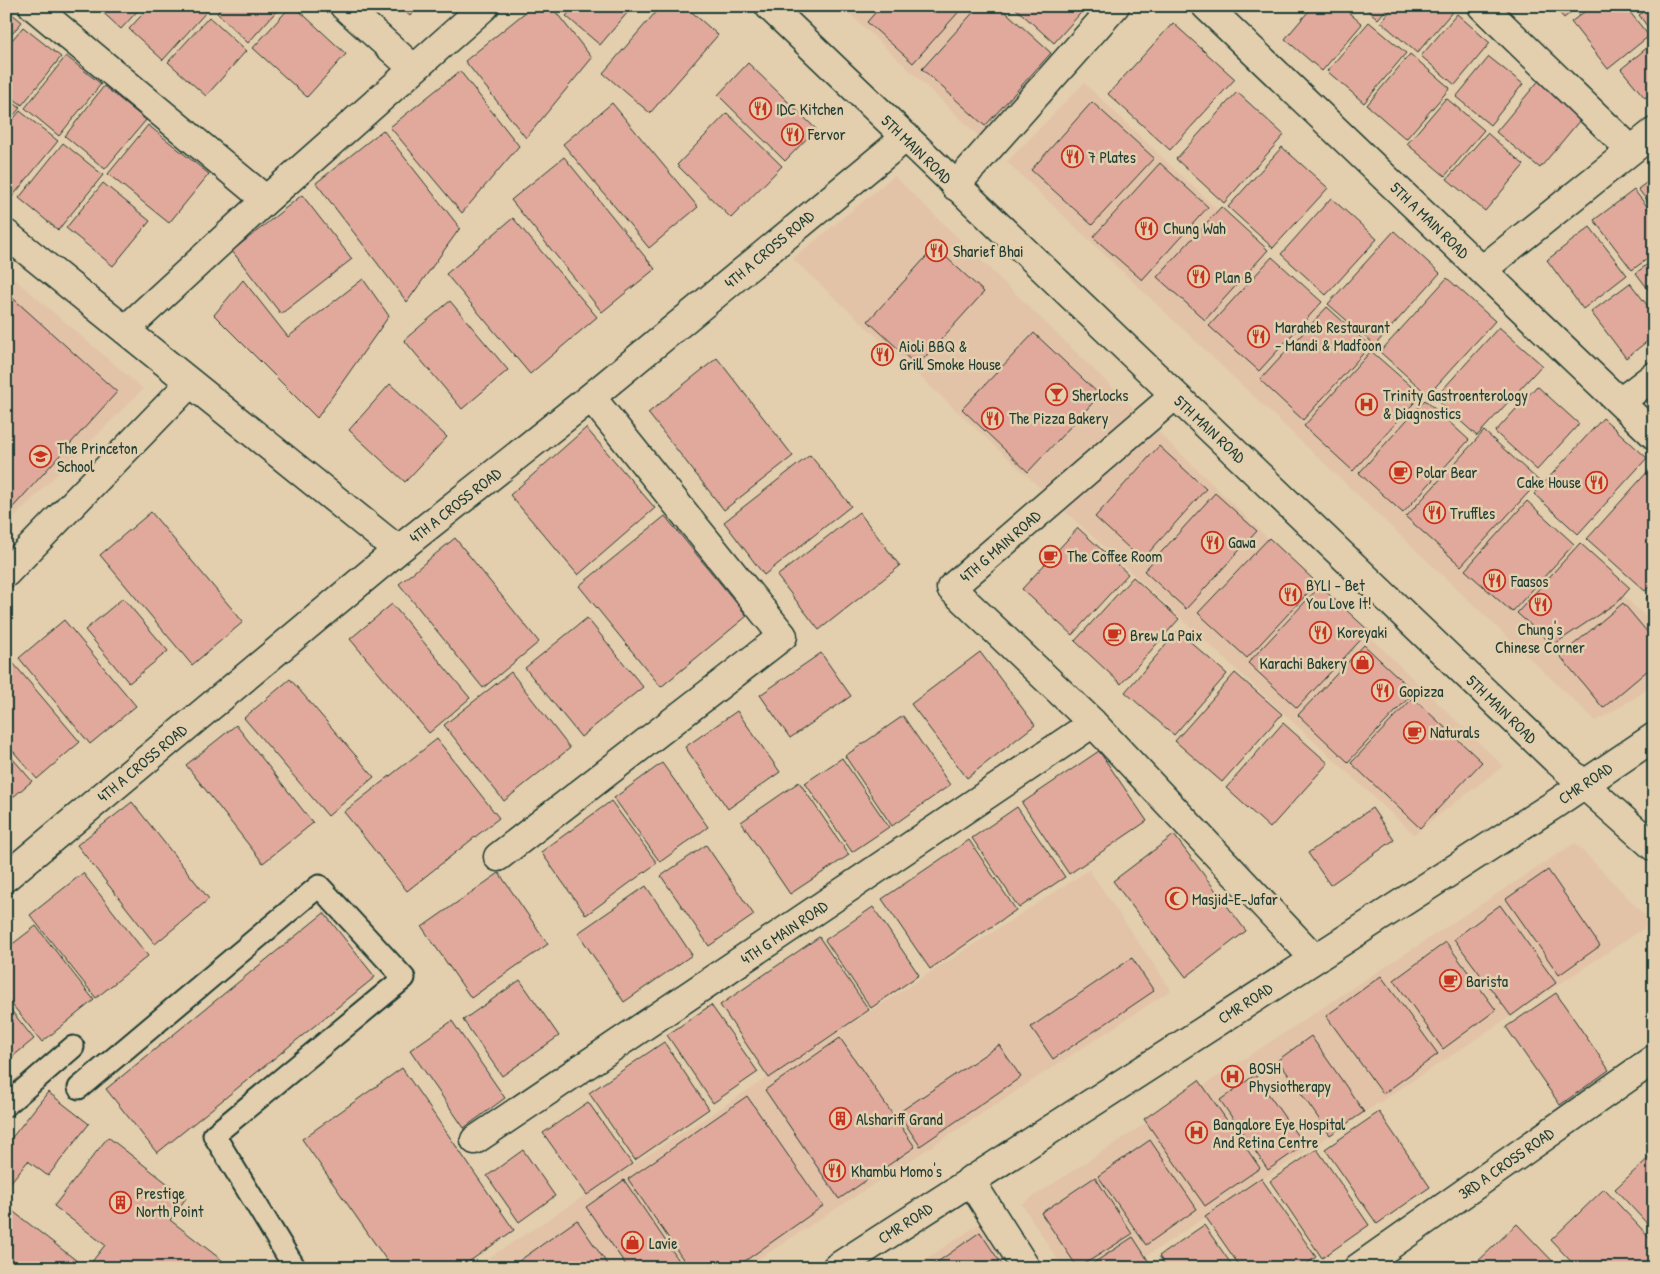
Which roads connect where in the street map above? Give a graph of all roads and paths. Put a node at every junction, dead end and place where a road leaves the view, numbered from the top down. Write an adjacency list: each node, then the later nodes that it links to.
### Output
1 (33, 6): 13 (street)
2 (344, 6): 8 (street)
3 (485, 6): 8 (street)
4 (769, 6): 10 (street, 5TH MAIN ROAD)
5 (1115, 6): 12 (street)
6 (1206, 6): 15 (street, 5TH A MAIN ROAD)
7 (1482, 6): 11 (street)
8 (414, 69): 13 (street)
9 (1654, 132): 11 (street)
10 (906, 137): 12 (street, 5TH MAIN ROAD); 20 (street, 4TH A CROSS ROAD)
11 (1630, 149): 15 (street)
12 (955, 186): 19 (street, 5TH MAIN ROAD)
13 (266, 200): 16 (street)
14 (6, 234): 16 (street)
15 (1482, 270): 21 (street, 5TH A MAIN ROAD)
16 (125, 330): 18 (street)
17 (1654, 376): 21 (street)
18 (190, 383): 23 (street); 24 (street)
19 (1174, 396): 25 (street, 4TH G MAIN ROAD); 27 (street, 5TH MAIN ROAD)
20 (591, 397): 23 (street, 4TH A CROSS ROAD); 29 (street)
21 (1620, 402): 22 (street, 5TH A MAIN ROAD)
22 (1654, 435)
23 (398, 550): 30 (street, 4TH A CROSS ROAD)
24 (6, 573)
25 (1093, 723): 31 (street, 4TH G MAIN ROAD); 36 (street, 4TH G MAIN ROAD)
26 (1654, 737): 27 (street, CMR ROAD)
27 (1583, 784): 28 (street, 5TH MAIN ROAD); 31 (street, CMR ROAD)
28 (1654, 847)
29 (498, 857)
30 (6, 877)
31 (1314, 958): 37 (street, CMR ROAD)
32 (74, 1047): 35 (lane)
33 (1654, 1059): 41 (street, 3RD A CROSS ROAD)
34 (79, 1088): 38 (lane)
35 (6, 1105)
36 (476, 1140)
37 (970, 1180): 39 (street, CMR ROAD); 40 (street)
38 (295, 1268)
39 (836, 1268)
40 (1026, 1268)
41 (1358, 1268)

